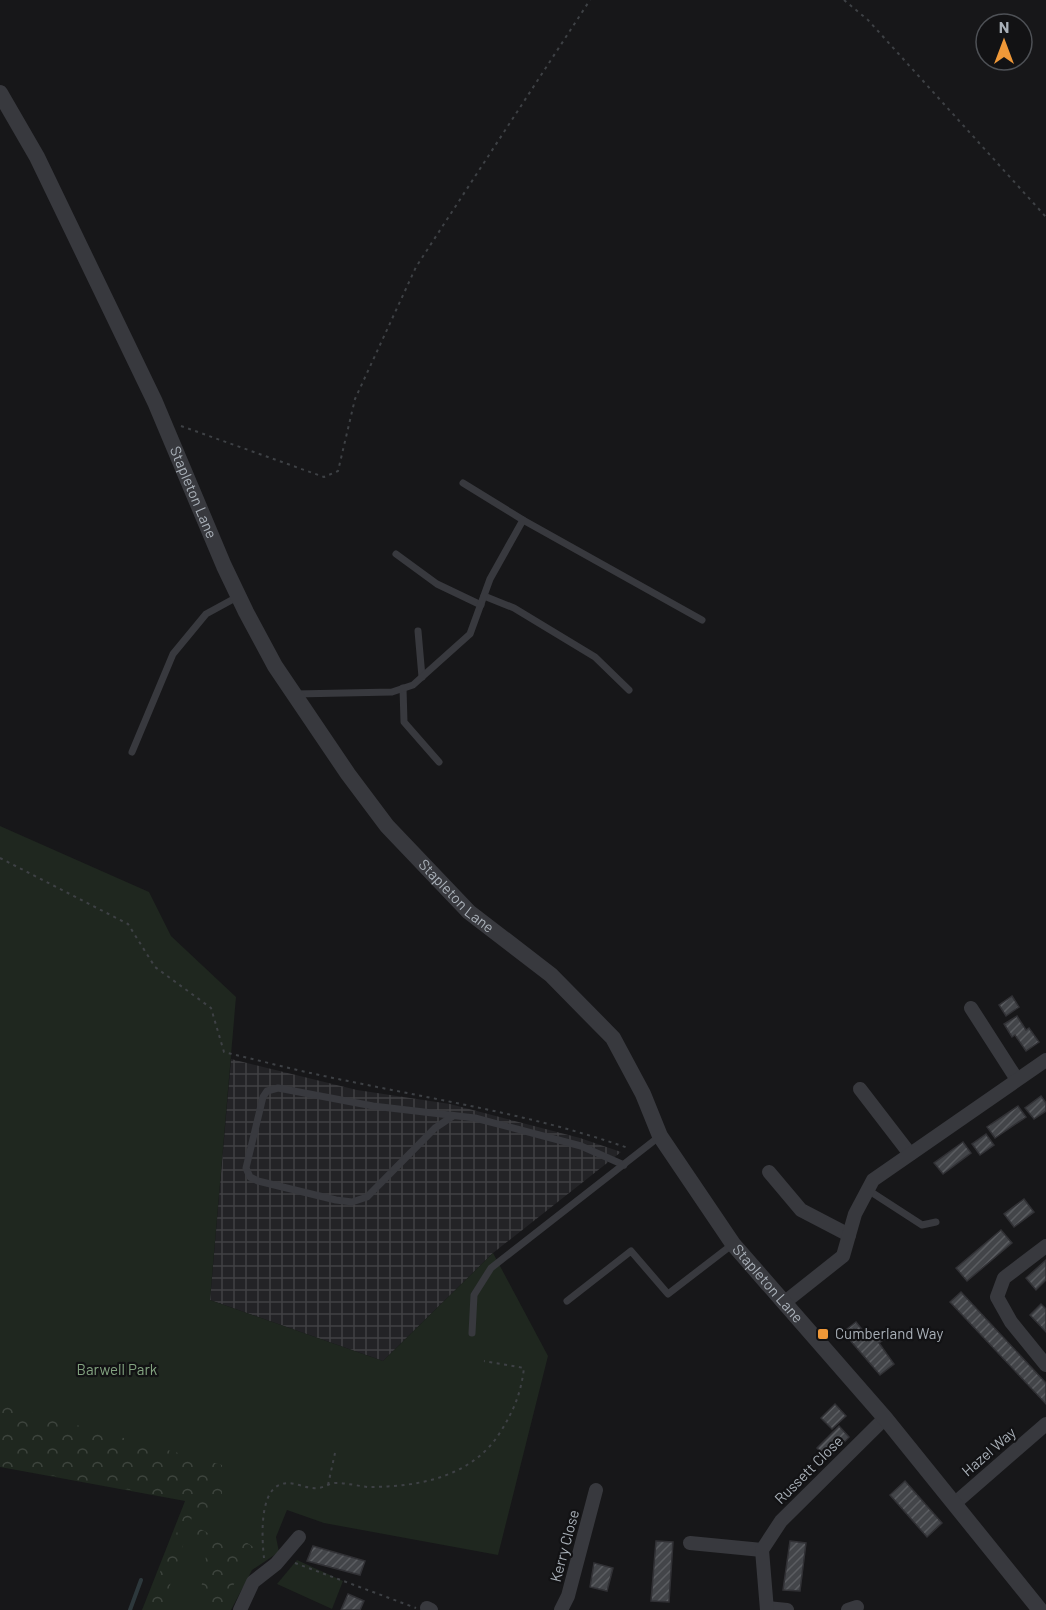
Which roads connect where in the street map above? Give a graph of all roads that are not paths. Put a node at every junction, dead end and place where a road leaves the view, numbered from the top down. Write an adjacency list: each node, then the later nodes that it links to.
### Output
1 (0, 93): 5 (street, Stapleton Lane)
2 (463, 483): 3 (lane)
3 (523, 520): 6 (lane); 8 (lane)
4 (396, 554): 7 (lane)
5 (239, 596): 13 (street, Stapleton Lane); 14 (lane)
6 (484, 597): 7 (lane); 12 (lane)
7 (481, 605): 10 (lane)
8 (702, 620)
9 (418, 631): 10 (lane)
10 (422, 677): 11 (lane)
11 (403, 688): 13 (lane); 15 (lane)
12 (629, 690)
13 (295, 694): 21 (street, Stapleton Lane)
14 (132, 752)
15 (439, 762)
16 (971, 1008): 18 (street)
17 (1046, 1060): 18 (street)
18 (1016, 1078): 22 (street)
19 (860, 1089): 22 (street)
20 (453, 1116): 20 (lane); 23 (lane)
21 (660, 1136): 23 (lane); 28 (street, Stapleton Lane)
22 (910, 1154): 25 (street)
23 (624, 1165): 32 (lane)
24 (769, 1172): 27 (street)
25 (868, 1190): 26 (lane); 27 (street)
26 (936, 1221)
27 (849, 1235): 31 (street)
28 (733, 1244): 30 (lane); 31 (street, Stapleton Lane)
29 (1046, 1246): 33 (street)
30 (567, 1301)
31 (785, 1302): 34 (street, Stapleton Lane)
32 (472, 1333)
33 (1046, 1365)
34 (885, 1418): 37 (street, Stapleton Lane); 40 (street, Russett Close)
35 (1046, 1424): 37 (street, Hazel Way)
36 (596, 1490): 43 (street, Kerry Close)
37 (954, 1504): 45 (street, Stapleton Lane)
38 (299, 1537): 42 (street)
39 (690, 1543): 40 (street)
40 (762, 1550): 41 (street)
41 (767, 1609): 44 (street)
42 (240, 1610)
43 (561, 1610)
44 (787, 1610)
45 (1040, 1610)

